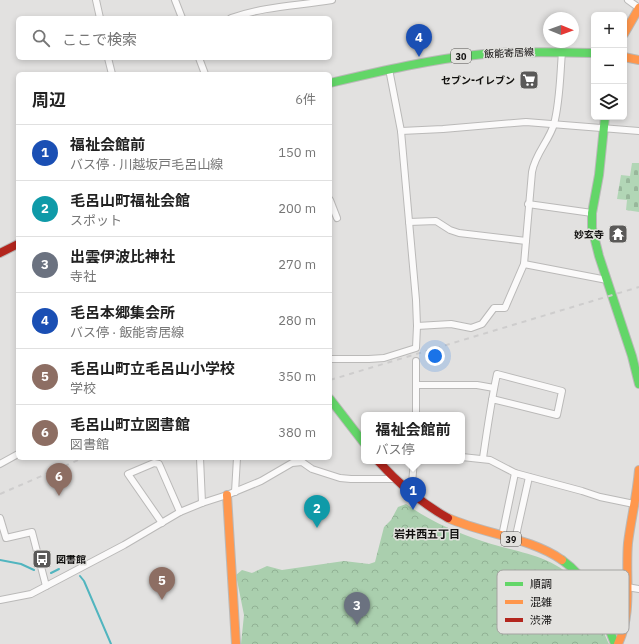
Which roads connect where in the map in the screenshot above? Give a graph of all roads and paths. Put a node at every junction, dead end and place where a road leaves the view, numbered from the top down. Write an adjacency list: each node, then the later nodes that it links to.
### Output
1 (96, 0): 7 (street)
2 (175, 0): 8 (street)
3 (332, 0): 5 (street)
4 (628, 0): 6 (street)
5 (276, 3): 9 (street)
6 (639, 8): 10 (main road)
7 (100, 16)
8 (181, 16)
9 (236, 16)
10 (627, 29)
11 (562, 52): 12 (main road, 飯能寄居線 / 30); 17 (main road, 飯能寄居線 / 30); 22 (street)
12 (591, 53)
13 (627, 58): 16 (main road)
14 (110, 60): 18 (street)
15 (199, 60): 19 (street)
16 (639, 60)
17 (389, 69): 20 (main road, 飯能寄居線 / 30); 24 (street)
18 (112, 72)
19 (204, 72)
20 (332, 83)
21 (605, 120): 23 (main road)
22 (554, 124): 23 (street); 24 (street); 26 (street)
23 (604, 128): 25 (street); 28 (main road)
24 (401, 131): 30 (street)
25 (639, 131)
26 (528, 204): 28 (street); 31 (street)
27 (332, 205): 29 (street)
28 (592, 214): 35 (main road)
29 (337, 218)
30 (409, 222): 31 (street); 36 (street)
31 (526, 241): 34 (street)
32 (16, 245): 33 (main road)
33 (0, 253)
34 (524, 264): 35 (street); 36 (street)
35 (607, 280): 39 (main road)
36 (417, 326): 37 (street)
37 (332, 359)
38 (416, 361): 40 (street)
39 (639, 384)
40 (416, 385): 41 (street); 44 (street)
41 (494, 388): 42 (street); 42 (street)
42 (492, 399): 48 (street)
43 (332, 402): 45 (main road)
44 (416, 412)
45 (361, 439)
46 (16, 455): 52 (street)
47 (465, 457): 48 (street)
48 (483, 458): 57 (street)
49 (200, 460): 63 (street)
50 (237, 460): 61 (street)
51 (309, 460): 55 (street)
52 (0, 464)
53 (381, 464): 59 (main road, 39)
54 (414, 464): 62 (street)
55 (308, 465): 59 (street); 61 (street)
56 (639, 470): 60 (main road)
57 (515, 473): 58 (street); 68 (street)
58 (529, 477): 64 (street); 69 (street)
59 (394, 479): 62 (main road, 39)
60 (638, 485): 64 (main road)
61 (231, 494): 63 (street); 78 (main road)
62 (411, 494): 68 (main road, 39)
63 (202, 503): 65 (street)
64 (634, 504): 71 (main road)
65 (180, 512): 67 (street); 67 (street)
66 (0, 518): 72 (street)
67 (162, 523): 72 (street)
68 (502, 536): 69 (main road, 39)
69 (515, 540): 70 (main road, 39)
70 (574, 570)
71 (627, 570)
72 (46, 586): 75 (street)
73 (629, 587): 74 (street)
74 (639, 589)
75 (0, 600)
76 (612, 634): 79 (main road, 39)
77 (622, 634): 79 (main road)
78 (236, 644)
79 (616, 644)

